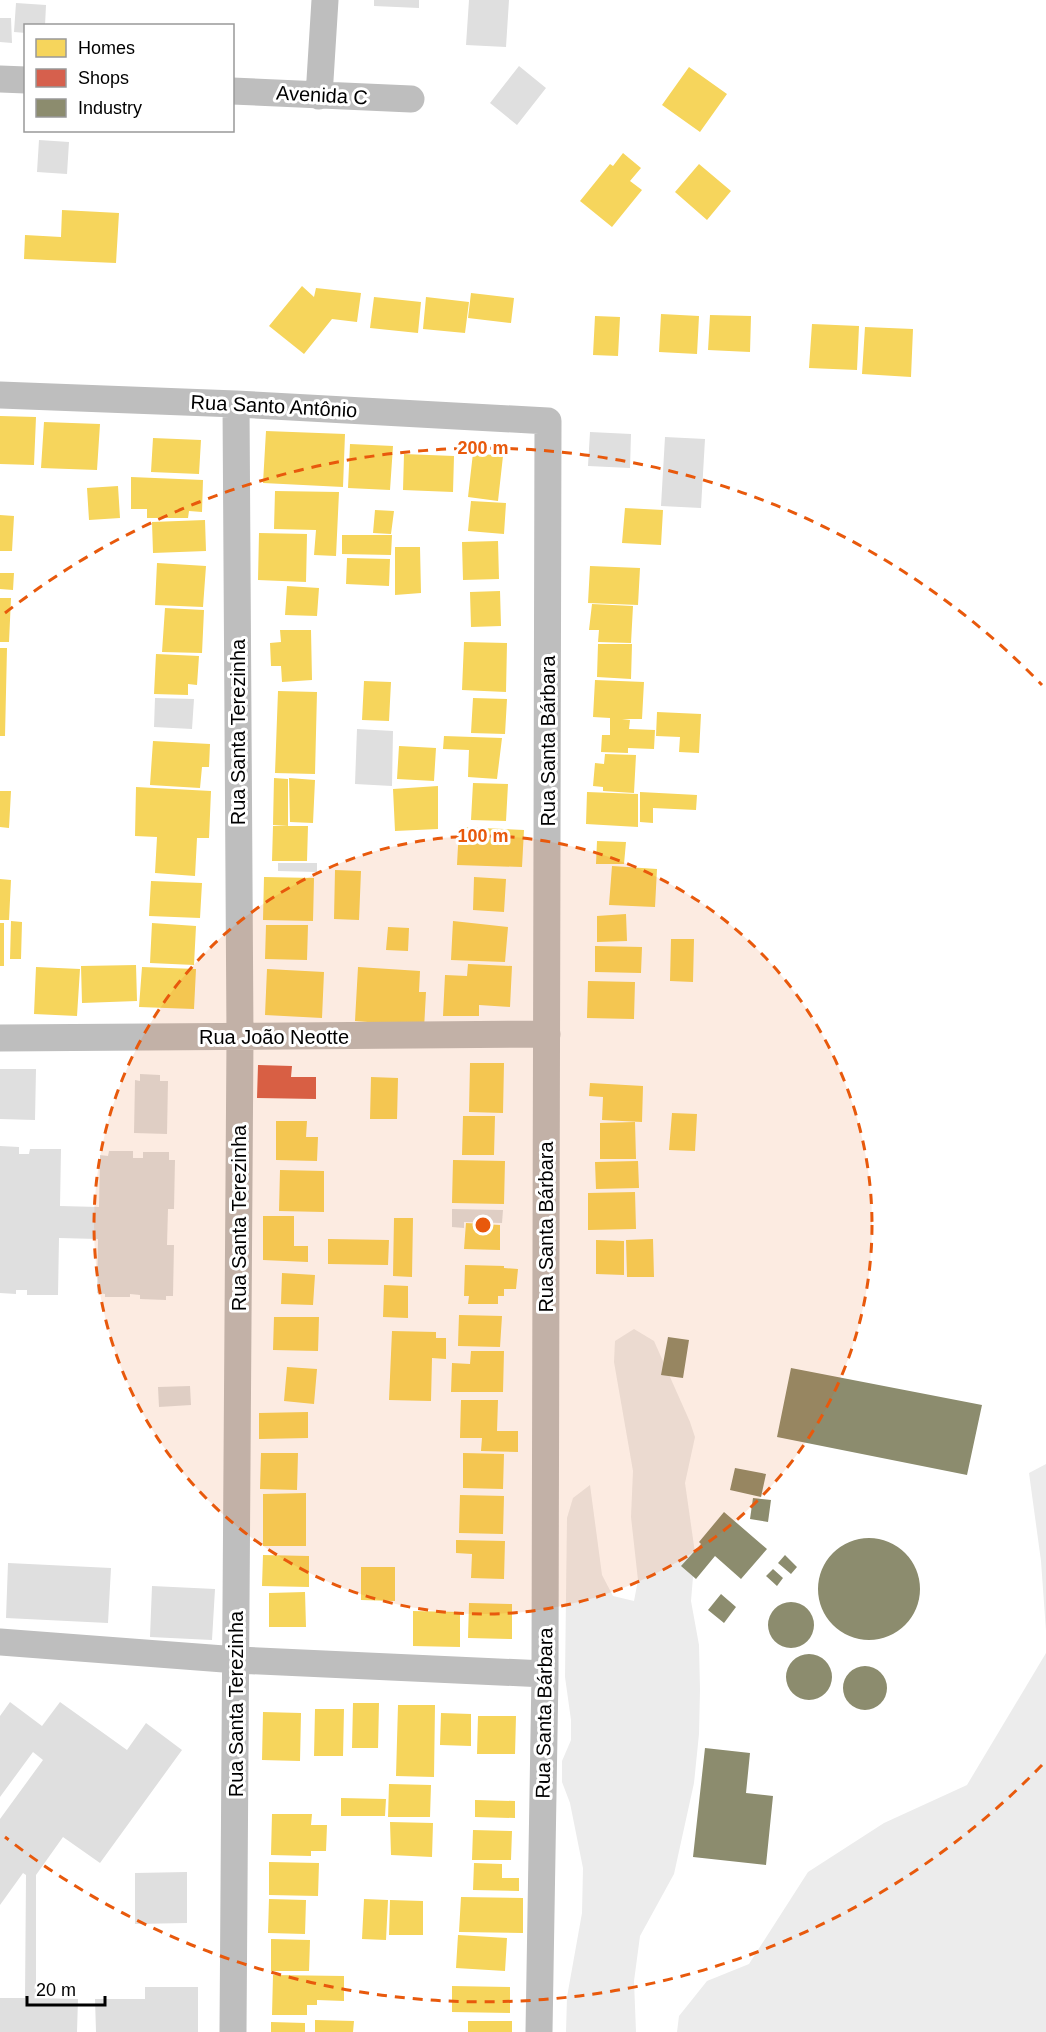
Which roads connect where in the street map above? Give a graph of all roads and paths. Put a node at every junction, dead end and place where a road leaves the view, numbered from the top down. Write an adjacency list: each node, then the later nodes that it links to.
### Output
1 (324, 0): 5 (street)
2 (0, 79): 3 (street)
3 (24, 80)
4 (234, 91): 5 (street, Avenida C)
5 (319, 96): 6 (street, Avenida C)
6 (411, 99)
7 (0, 395): 8 (street, Rua Santo Antônio)
8 (236, 404): 9 (street, Rua Santo Antônio); 12 (street, Rua Santa Terezinha)
9 (548, 421): 10 (street, Rua Santa Bárbara)
10 (547, 1034): 12 (street, Rua João Neotte); 15 (street, Rua Santa Bárbara)
11 (0, 1038): 12 (street, Rua João Neotte)
12 (240, 1038): 14 (street, Rua Santa Terezinha)
13 (0, 1642): 14 (street)
14 (237, 1660): 15 (street); 16 (street, Rua Santa Terezinha)
15 (545, 1674): 17 (street, Rua Santa Bárbara)
16 (233, 2032)
17 (539, 2032)

